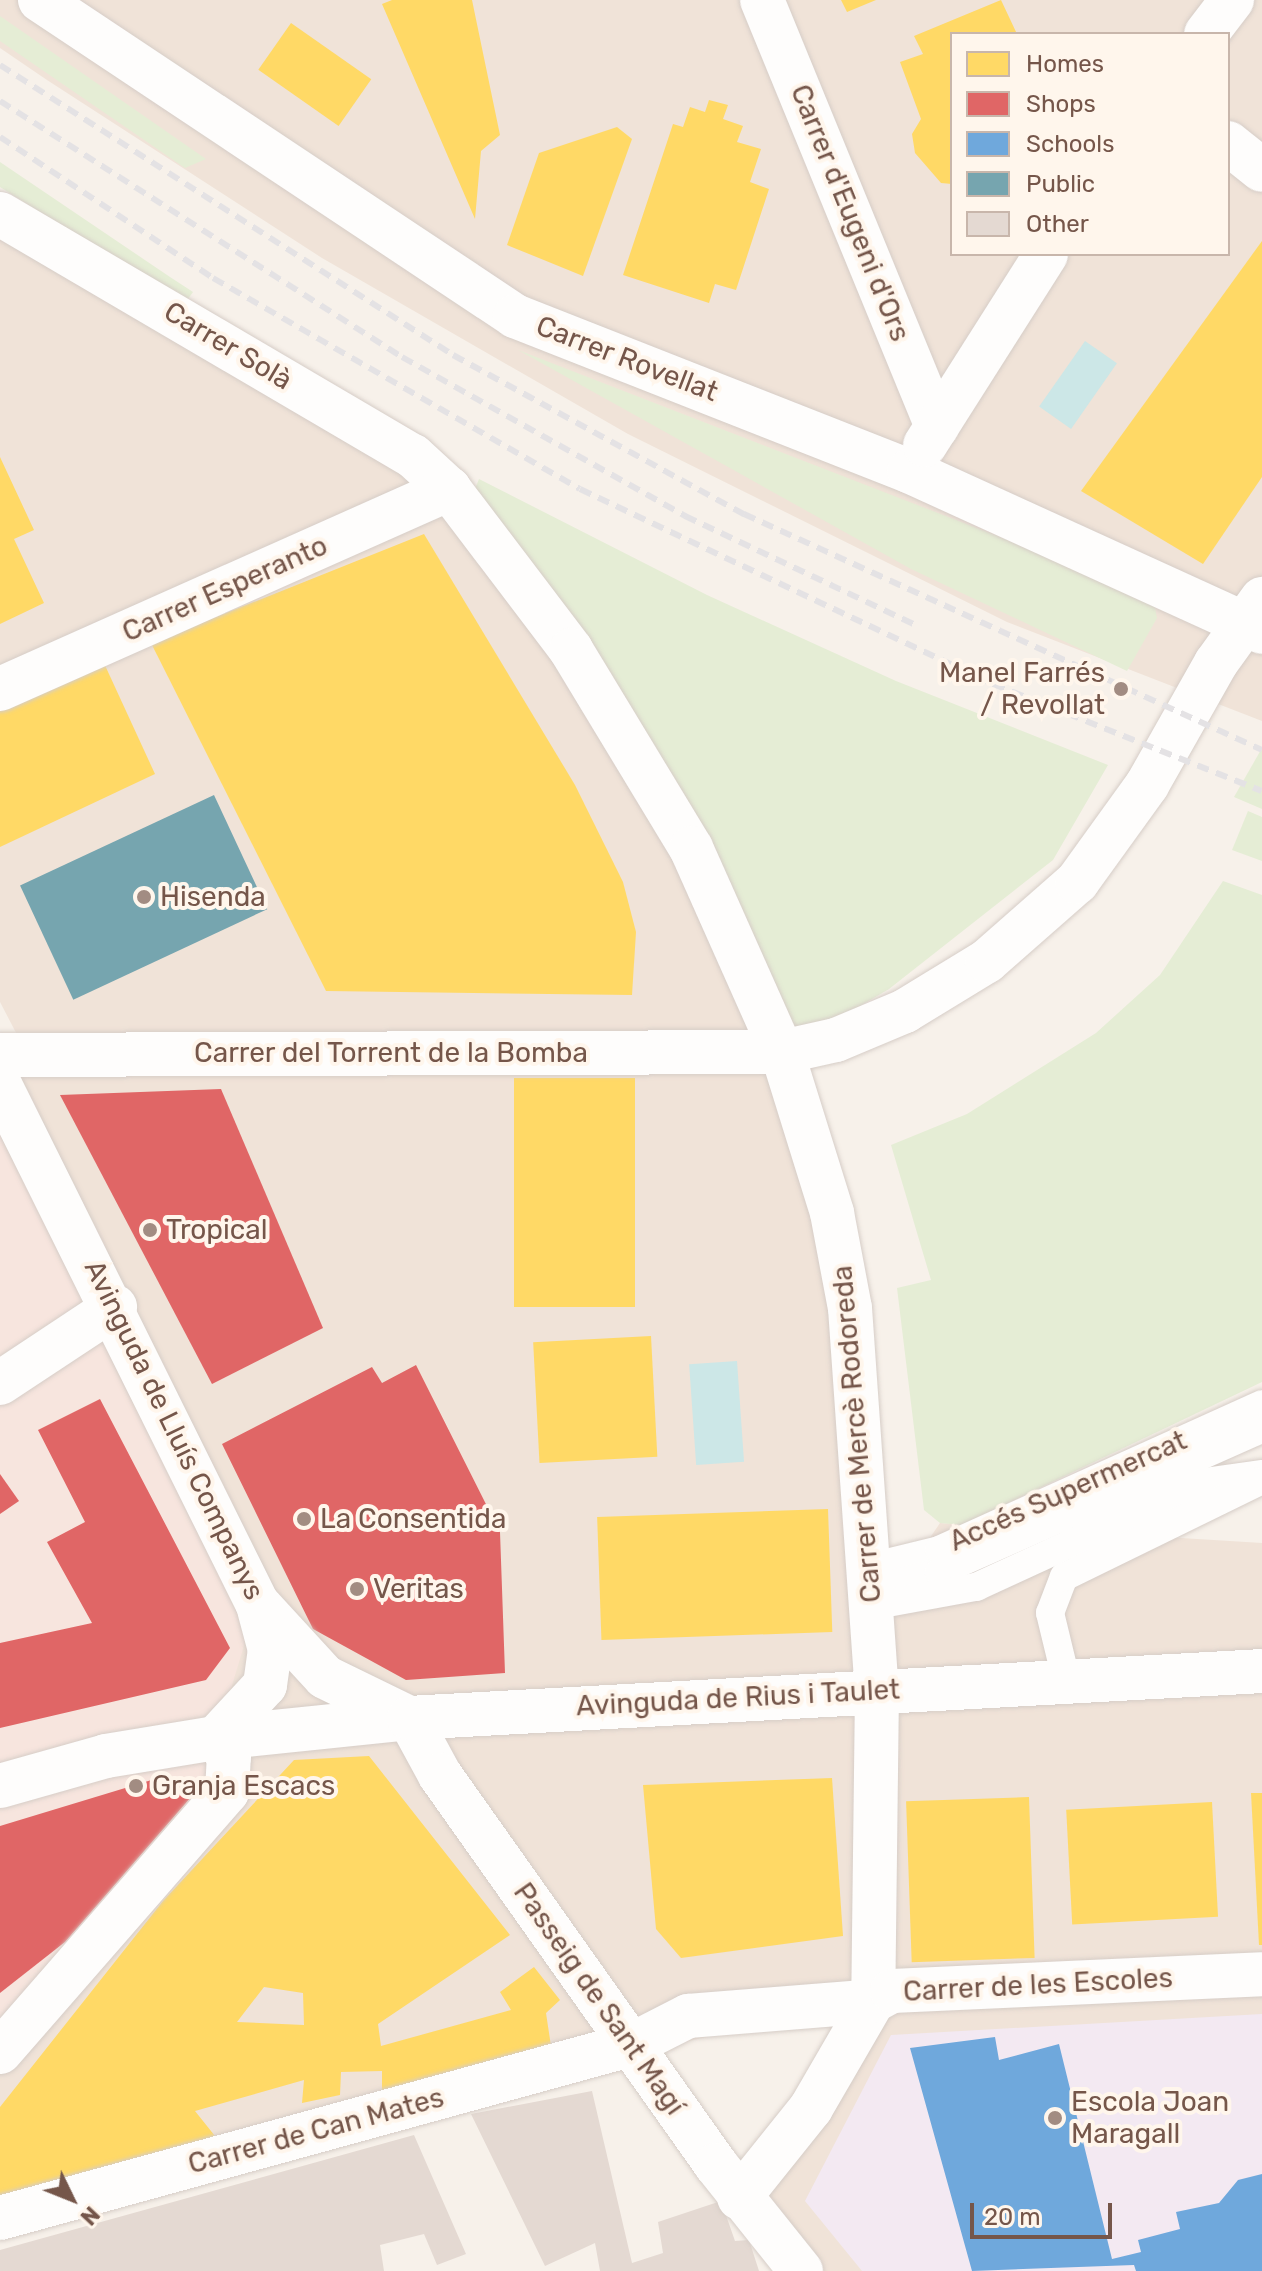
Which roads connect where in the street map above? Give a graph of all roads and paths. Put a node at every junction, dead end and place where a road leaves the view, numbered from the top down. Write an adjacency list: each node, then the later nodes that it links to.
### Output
1 (40, 0): 10 (street, Carrer Rovellat)
2 (762, 0): 9 (street, Carrer d'Eugeni d'Ors)
3 (1232, 0): 4 (street)
4 (1208, 32)
5 (1230, 145): 6 (street)
6 (1262, 170)
7 (0, 214): 11 (street, Carrer Solà)
8 (1045, 256): 9 (street)
9 (937, 426): 10 (street)
10 (909, 471): 12 (street, Carrer Rovellat)
11 (449, 489): 13 (street, Carrer Esperanto); 14 (street, Carrer de Mercè Rodoreda)
12 (1256, 619): 14 (street, Carrer del Torrent de la Bomba)
13 (0, 689)
14 (782, 1052): 15 (street, Carrer del Torrent de la Bomba); 23 (street, Carrer de Mercè Rodoreda)
15 (0, 1055)
16 (0, 1085): 17 (street, Avinguda de Lluís Companys)
17 (115, 1307): 18 (street); 24 (street, Avinguda de Lluís Companys)
18 (0, 1383)
19 (1262, 1404): 23 (lane, Accés Supermercat)
20 (1255, 1437): 23 (lane)
21 (1262, 1474): 23 (lane)
22 (1262, 1480): 26 (lane)
23 (872, 1587): 27 (street, Carrer de Mercè Rodoreda)
24 (257, 1603): 28 (street, Avinguda de Lluís Companys); 30 (street)
25 (1262, 1671): 26 (street, Avinguda de Rius i Taulet)
26 (1066, 1679): 27 (street, Avinguda de Rius i Taulet)
27 (877, 1690): 28 (street, Avinguda de Rius i Taulet); 34 (street, Carrer de Mercè Rodoreda)
28 (409, 1718): 29 (street, Avinguda de Rius i Taulet); 35 (street, Passeig de Sant Magí)
29 (263, 1737): 30 (street, Avinguda de Rius i Taulet); 31 (street)
30 (216, 1738): 31 (street); 32 (street, Avinguda de Rius i Taulet)
31 (233, 1781): 36 (street)
32 (0, 1786)
33 (1262, 1974): 34 (street, Carrer de les Escoles)
34 (873, 2001): 35 (street, Carrer de les Escoles); 37 (street)
35 (633, 2044): 37 (street, Passeig de Sant Magí); 38 (street, Carrer de Can Mates)
36 (0, 2052)
37 (739, 2198): 39 (street, Passeig de Sant Magí)
38 (0, 2218)
39 (801, 2271)

